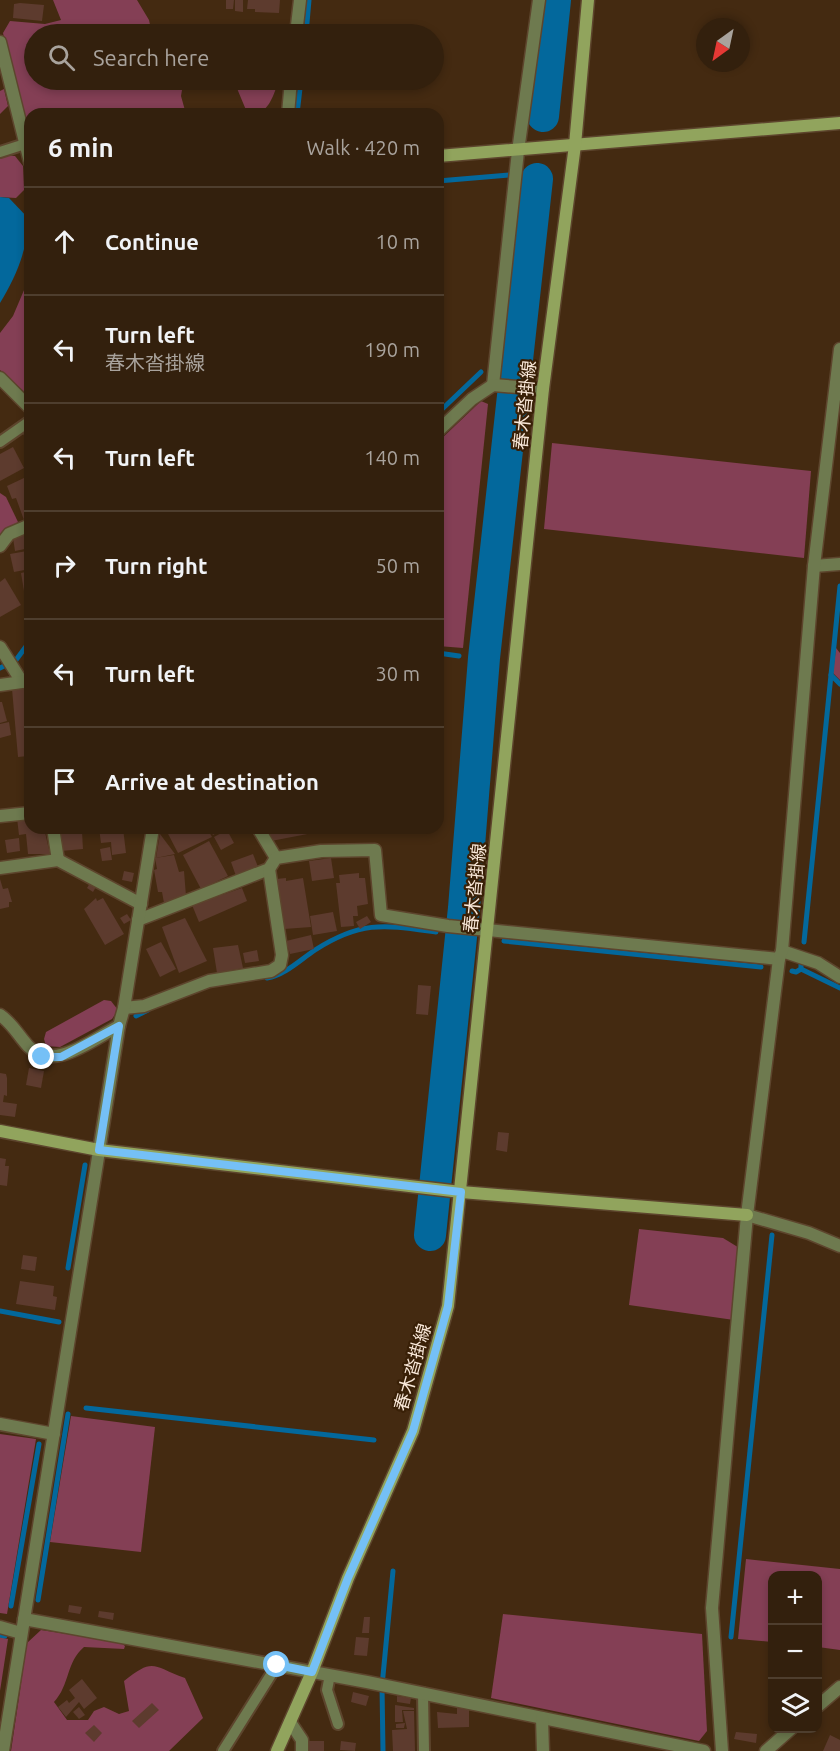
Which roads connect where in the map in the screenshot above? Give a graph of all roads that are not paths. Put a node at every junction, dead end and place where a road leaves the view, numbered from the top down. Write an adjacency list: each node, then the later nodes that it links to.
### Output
1 (300, 0): 4 (street)
2 (539, 0): 12 (street)
3 (588, 0): 11 (main road, 春木沓掛線)
4 (297, 24)
5 (0, 42): 9 (street)
6 (290, 90): 7 (street)
7 (289, 108)
8 (840, 123): 11 (main road)
9 (24, 140)
10 (24, 144): 13 (lane)
11 (575, 145): 12 (main road); 18 (main road, 春木沓掛線)
12 (518, 151): 14 (main road); 17 (street)
13 (0, 152)
14 (444, 156)
15 (840, 349): 26 (street)
16 (0, 378): 19 (street)
17 (493, 385): 18 (street); 20 (street)
18 (543, 389): 42 (main road, 春木沓掛線)
19 (24, 402)
20 (444, 425)
21 (24, 426): 22 (lane)
22 (0, 442)
23 (24, 528): 24 (street)
24 (0, 546)
25 (840, 564): 26 (street)
26 (814, 567): 43 (street)
27 (0, 647): 28 (street)
28 (24, 678)
29 (24, 681): 30 (street)
30 (0, 685)
31 (24, 814): 32 (street)
32 (0, 816)
33 (54, 834): 37 (street)
34 (152, 834): 40 (street)
35 (262, 834): 36 (street)
36 (276, 858): 39 (street); 42 (street)
37 (58, 860): 38 (street); 40 (street)
38 (0, 868)
39 (269, 869): 41 (street); 45 (street)
40 (141, 904): 41 (street)
41 (138, 920): 45 (street)
42 (487, 930): 43 (street); 50 (main road, 春木沓掛線)
43 (780, 955): 44 (street); 51 (street)
44 (840, 976)
45 (124, 1008): 47 (street)
46 (0, 1015): 47 (street)
47 (119, 1026): 49 (street)
48 (0, 1131): 49 (main road)
49 (99, 1150): 50 (main road); 54 (street)
50 (461, 1192): 51 (main road); 59 (main road, 春木沓掛線)
51 (747, 1215): 52 (street); 75 (street)
52 (840, 1246)
53 (0, 1424): 54 (street)
54 (54, 1434): 55 (street)
55 (24, 1619): 57 (street); 58 (street)
56 (0, 1627): 57 (street)
57 (21, 1633): 68 (street)
58 (277, 1665): 59 (street); 69 (lane)
59 (312, 1672): 60 (street); 65 (main road, 春木沓掛線)
60 (330, 1675): 62 (street); 66 (lane)
61 (840, 1687): 63 (street)
62 (423, 1693): 64 (street); 72 (lane)
63 (822, 1703)
64 (542, 1718): 73 (street); 74 (street)
65 (290, 1722): 70 (main road, 春木沓掛線); 71 (street)
66 (338, 1724)
67 (786, 1733): 76 (street)
68 (3, 1751)
69 (223, 1751)
70 (277, 1751)
71 (302, 1751)
72 (424, 1751)
73 (543, 1751)
74 (704, 1751)
75 (722, 1751)
76 (766, 1751)

